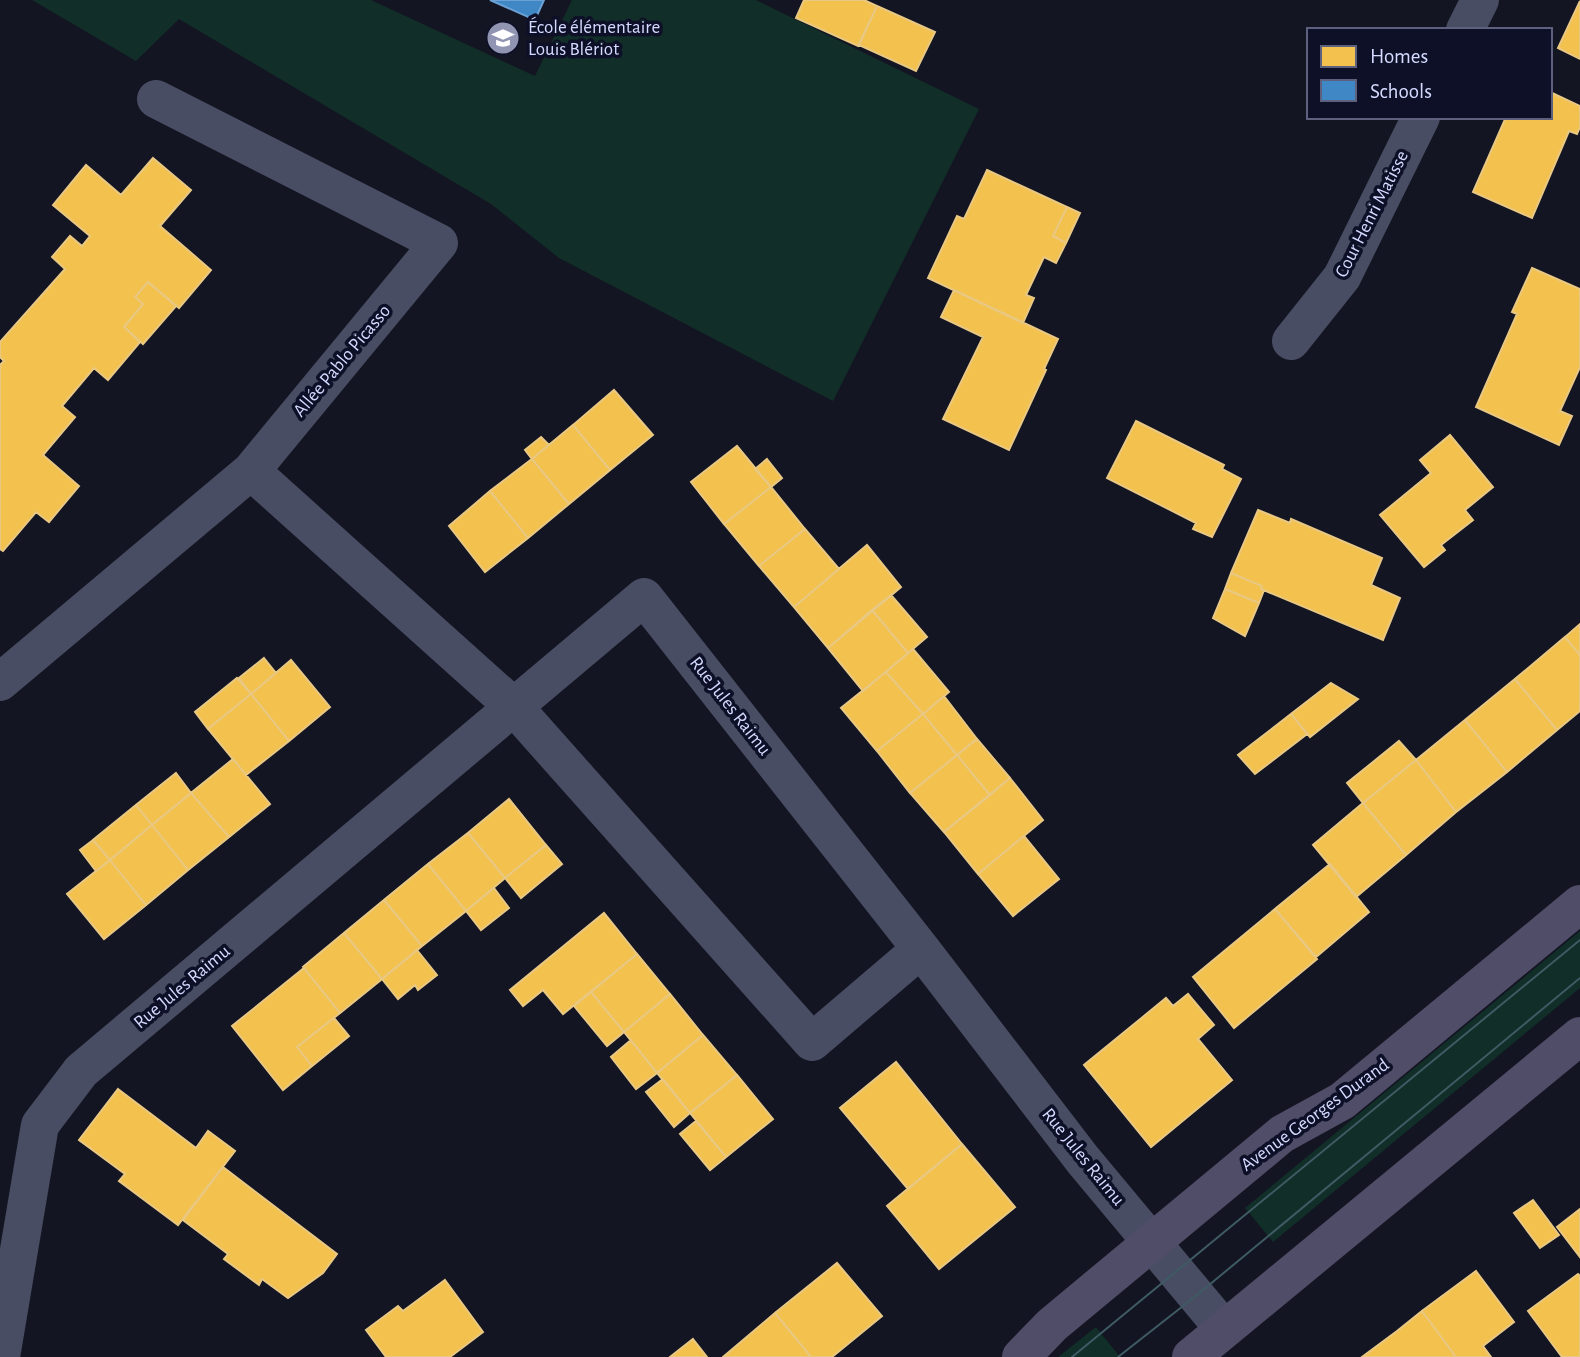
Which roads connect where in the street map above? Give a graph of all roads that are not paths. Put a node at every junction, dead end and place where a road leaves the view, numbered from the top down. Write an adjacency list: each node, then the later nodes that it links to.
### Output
1 (1480, 0): 2 (street)
2 (1466, 28)
3 (156, 99): 6 (street, Allée Pablo Picasso)
4 (1421, 119): 5 (street, Cour Henri Matisse)
5 (1291, 341)
6 (250, 471): 7 (street, Allée Pablo Picasso); 8 (street)
7 (0, 682)
8 (514, 707): 10 (street); 10 (street, Rue Jules Raimu); 14 (street, Rue Jules Raimu)
9 (1580, 904): 12 (main road, Avenue Georges Durand)
10 (921, 949): 12 (street, Rue Jules Raimu)
11 (1580, 1036): 13 (main road)
12 (1152, 1242): 13 (street, Rue Jules Raimu); 15 (main road, Avenue Georges Durand)
13 (1224, 1329): 16 (main road)
14 (1, 1357)
15 (1021, 1357)
16 (1191, 1357)

